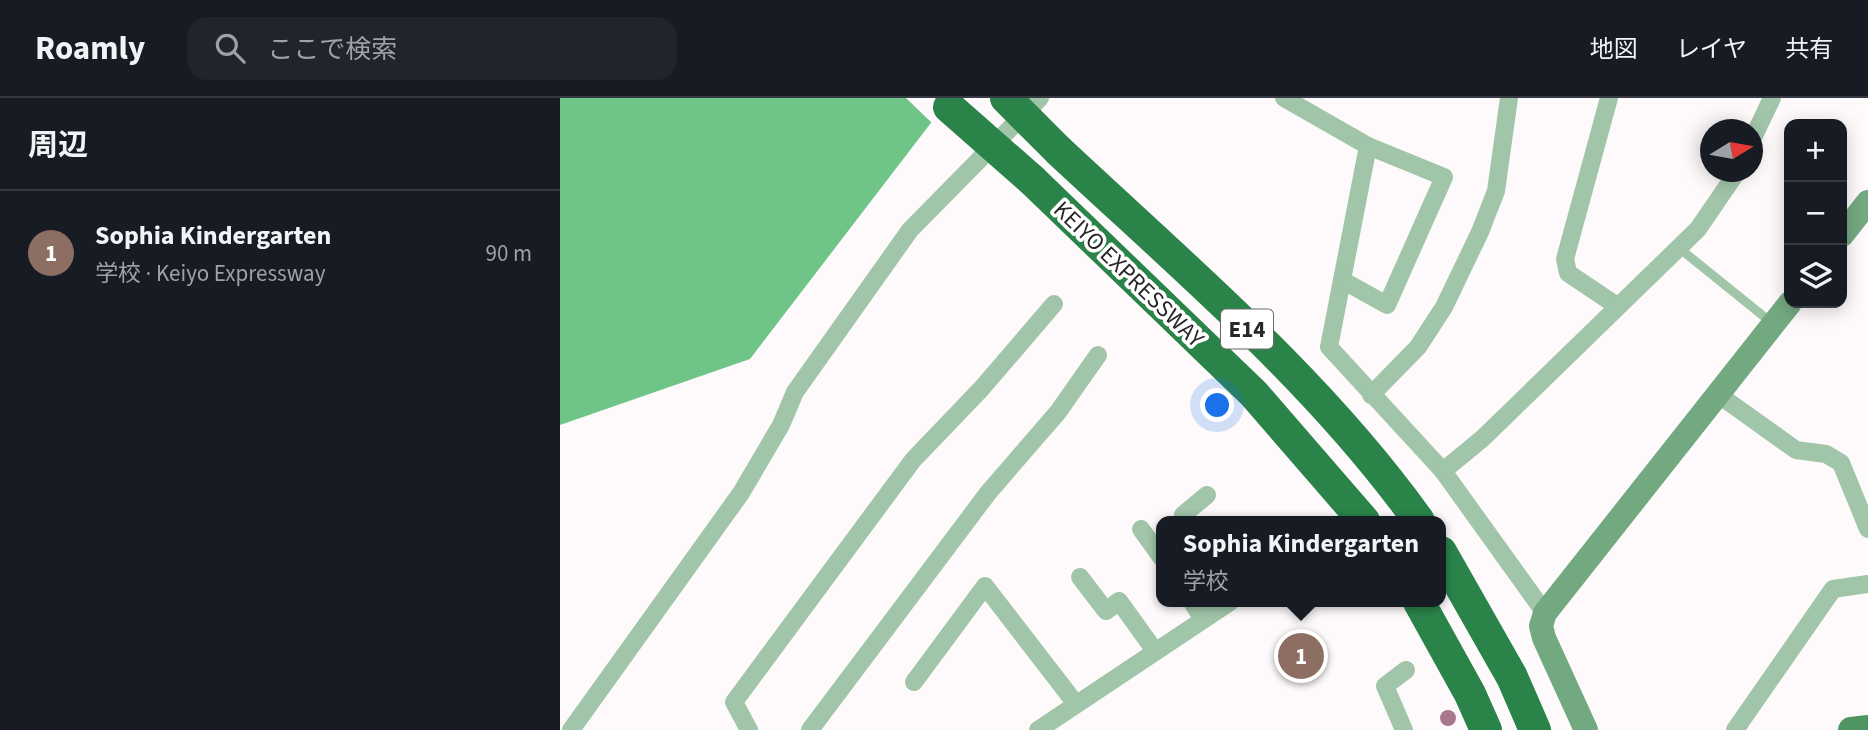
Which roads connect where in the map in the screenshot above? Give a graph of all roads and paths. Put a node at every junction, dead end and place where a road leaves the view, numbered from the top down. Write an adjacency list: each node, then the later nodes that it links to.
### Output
1 (940, 98): 25 (highway, KEIYO EXPRESSWAY / E14, bridge)
2 (1006, 98): 26 (highway, KEIYO EXPRESSWAY / E14, bridge)
3 (1040, 98): 43 (street)
4 (1284, 98): 9 (street)
5 (1508, 98): 20 (street)
6 (1609, 98): 16 (street)
7 (1772, 98): 8 (street)
8 (1762, 119)
9 (1368, 146): 14 (street); 14 (street)
10 (1730, 182): 13 (street)
11 (1868, 202): 12 (street)
12 (1847, 229)
13 (1679, 247): 16 (street); 18 (lane)
14 (1342, 280): 20 (street)
15 (1054, 304): 44 (street)
16 (1617, 306): 22 (street)
17 (1786, 308): 18 (street)
18 (1773, 324): 21 (street)
19 (1098, 355): 45 (street)
20 (1371, 395): 22 (street)
21 (1719, 395): 28 (street); 36 (street)
22 (1443, 471): 36 (street)
23 (1207, 495): 24 (street)
24 (1184, 516)
25 (1360, 516)
26 (1415, 516)
27 (1141, 529): 29 (street)
28 (1868, 529)
29 (1156, 550)
30 (1446, 561): 49 (highway)
31 (1080, 577): 38 (street)
32 (1868, 584): 51 (street)
33 (1195, 607): 37 (street)
34 (1222, 607): 37 (street)
35 (1422, 607): 48 (highway)
36 (1545, 613): 50 (street)
37 (1203, 619): 38 (street)
38 (1155, 651): 41 (street)
39 (1406, 670): 47 (street)
40 (914, 682): 41 (street)
41 (1076, 704): 46 (street)
42 (1868, 727): 52 (main road)
43 (571, 730)
44 (749, 730)
45 (810, 730)
46 (1038, 730)
47 (1404, 730)
48 (1486, 730)
49 (1535, 730)
50 (1586, 730)
51 (1735, 730)
52 (1851, 730)

